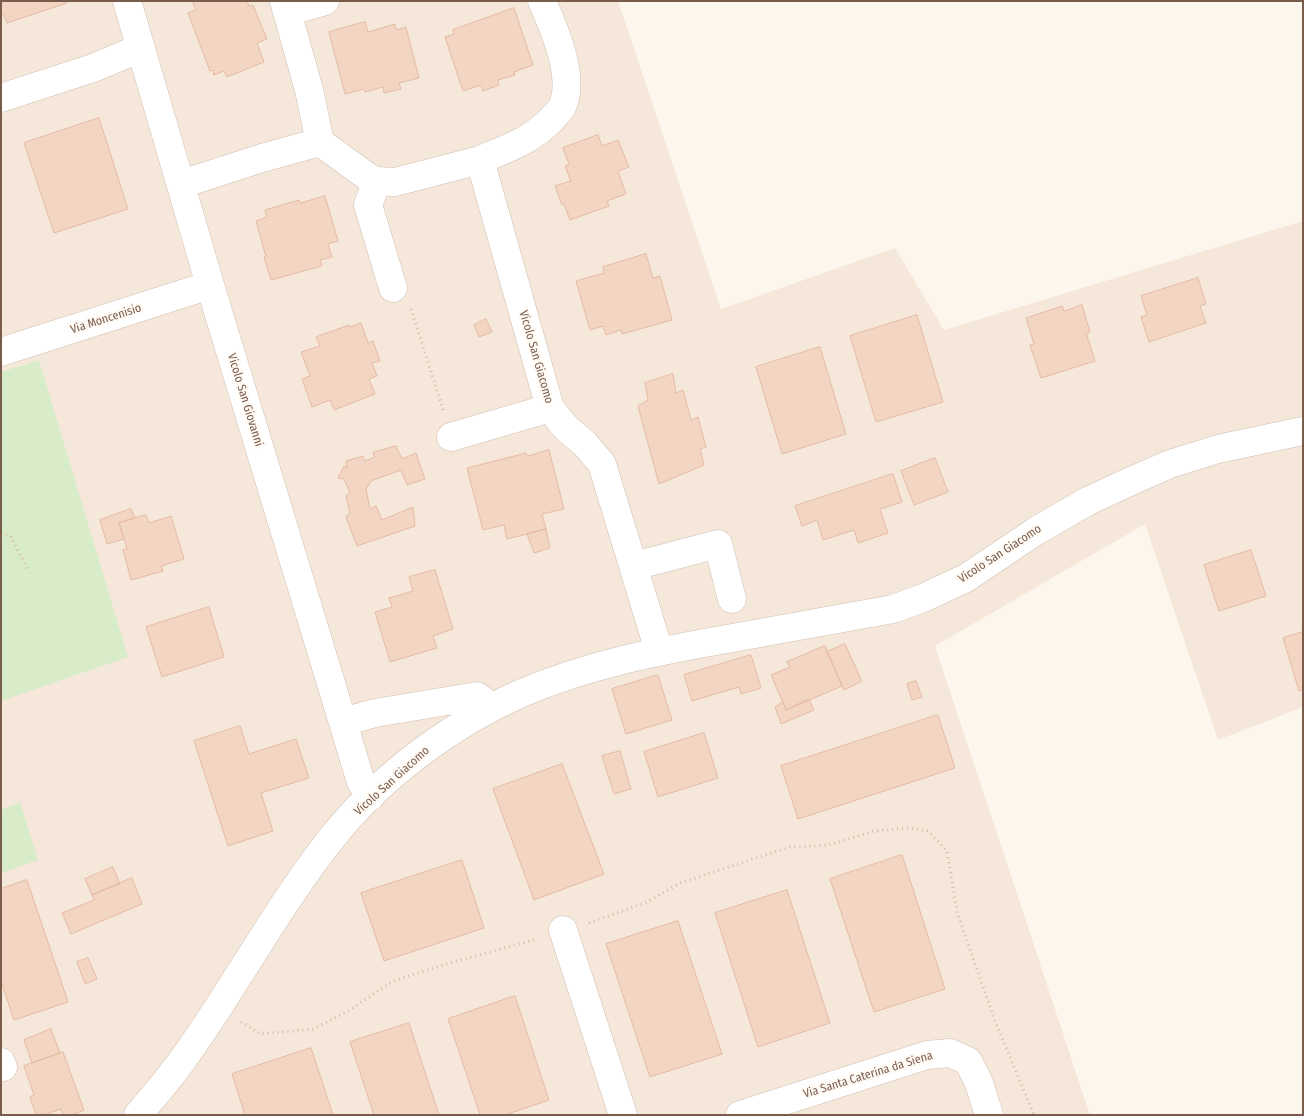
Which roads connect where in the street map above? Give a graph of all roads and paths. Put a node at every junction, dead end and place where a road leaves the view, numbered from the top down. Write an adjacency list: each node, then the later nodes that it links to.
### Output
1 (128, 1): 5 (street, Vicolo San Giovanni)
2 (325, 1): 4 (street)
3 (542, 1): 8 (street)
4 (286, 7): 7 (street)
5 (141, 48): 6 (street); 10 (street, Vicolo San Giovanni)
6 (1, 98)
7 (320, 142): 9 (street); 10 (street)
8 (480, 160): 9 (street); 14 (street, Vicolo San Giacomo)
9 (377, 181): 12 (street)
10 (180, 182): 11 (street, Vicolo San Giovanni)
11 (210, 285): 13 (street, Via Moncenisio); 23 (street, Vicolo San Giovanni)
12 (394, 288): 16 (path)
13 (1, 352)
14 (550, 408): 16 (street); 18 (street, Vicolo San Giacomo)
15 (1303, 432): 21 (street, Vicolo San Giacomo)
16 (452, 437)
17 (1, 533): 19 (path)
18 (634, 566): 20 (street); 21 (street, Vicolo San Giacomo)
19 (29, 572)
20 (732, 599)
21 (659, 651): 22 (street, Vicolo San Giacomo)
22 (492, 707): 23 (street); 24 (street, Vicolo San Giacomo)
23 (343, 722): 24 (street, Vicolo San Giovanni)
24 (371, 796): 28 (street, Vicolo San Giacomo)
25 (563, 930): 26 (path); 29 (street); 32 (path)
26 (239, 1021)
27 (798, 1106): 30 (street, Via Santa Caterina da Siena); 31 (street, Via Santa Caterina da Siena)
28 (138, 1115)
29 (624, 1115)
30 (740, 1115)
31 (989, 1115)
32 (1034, 1115)

